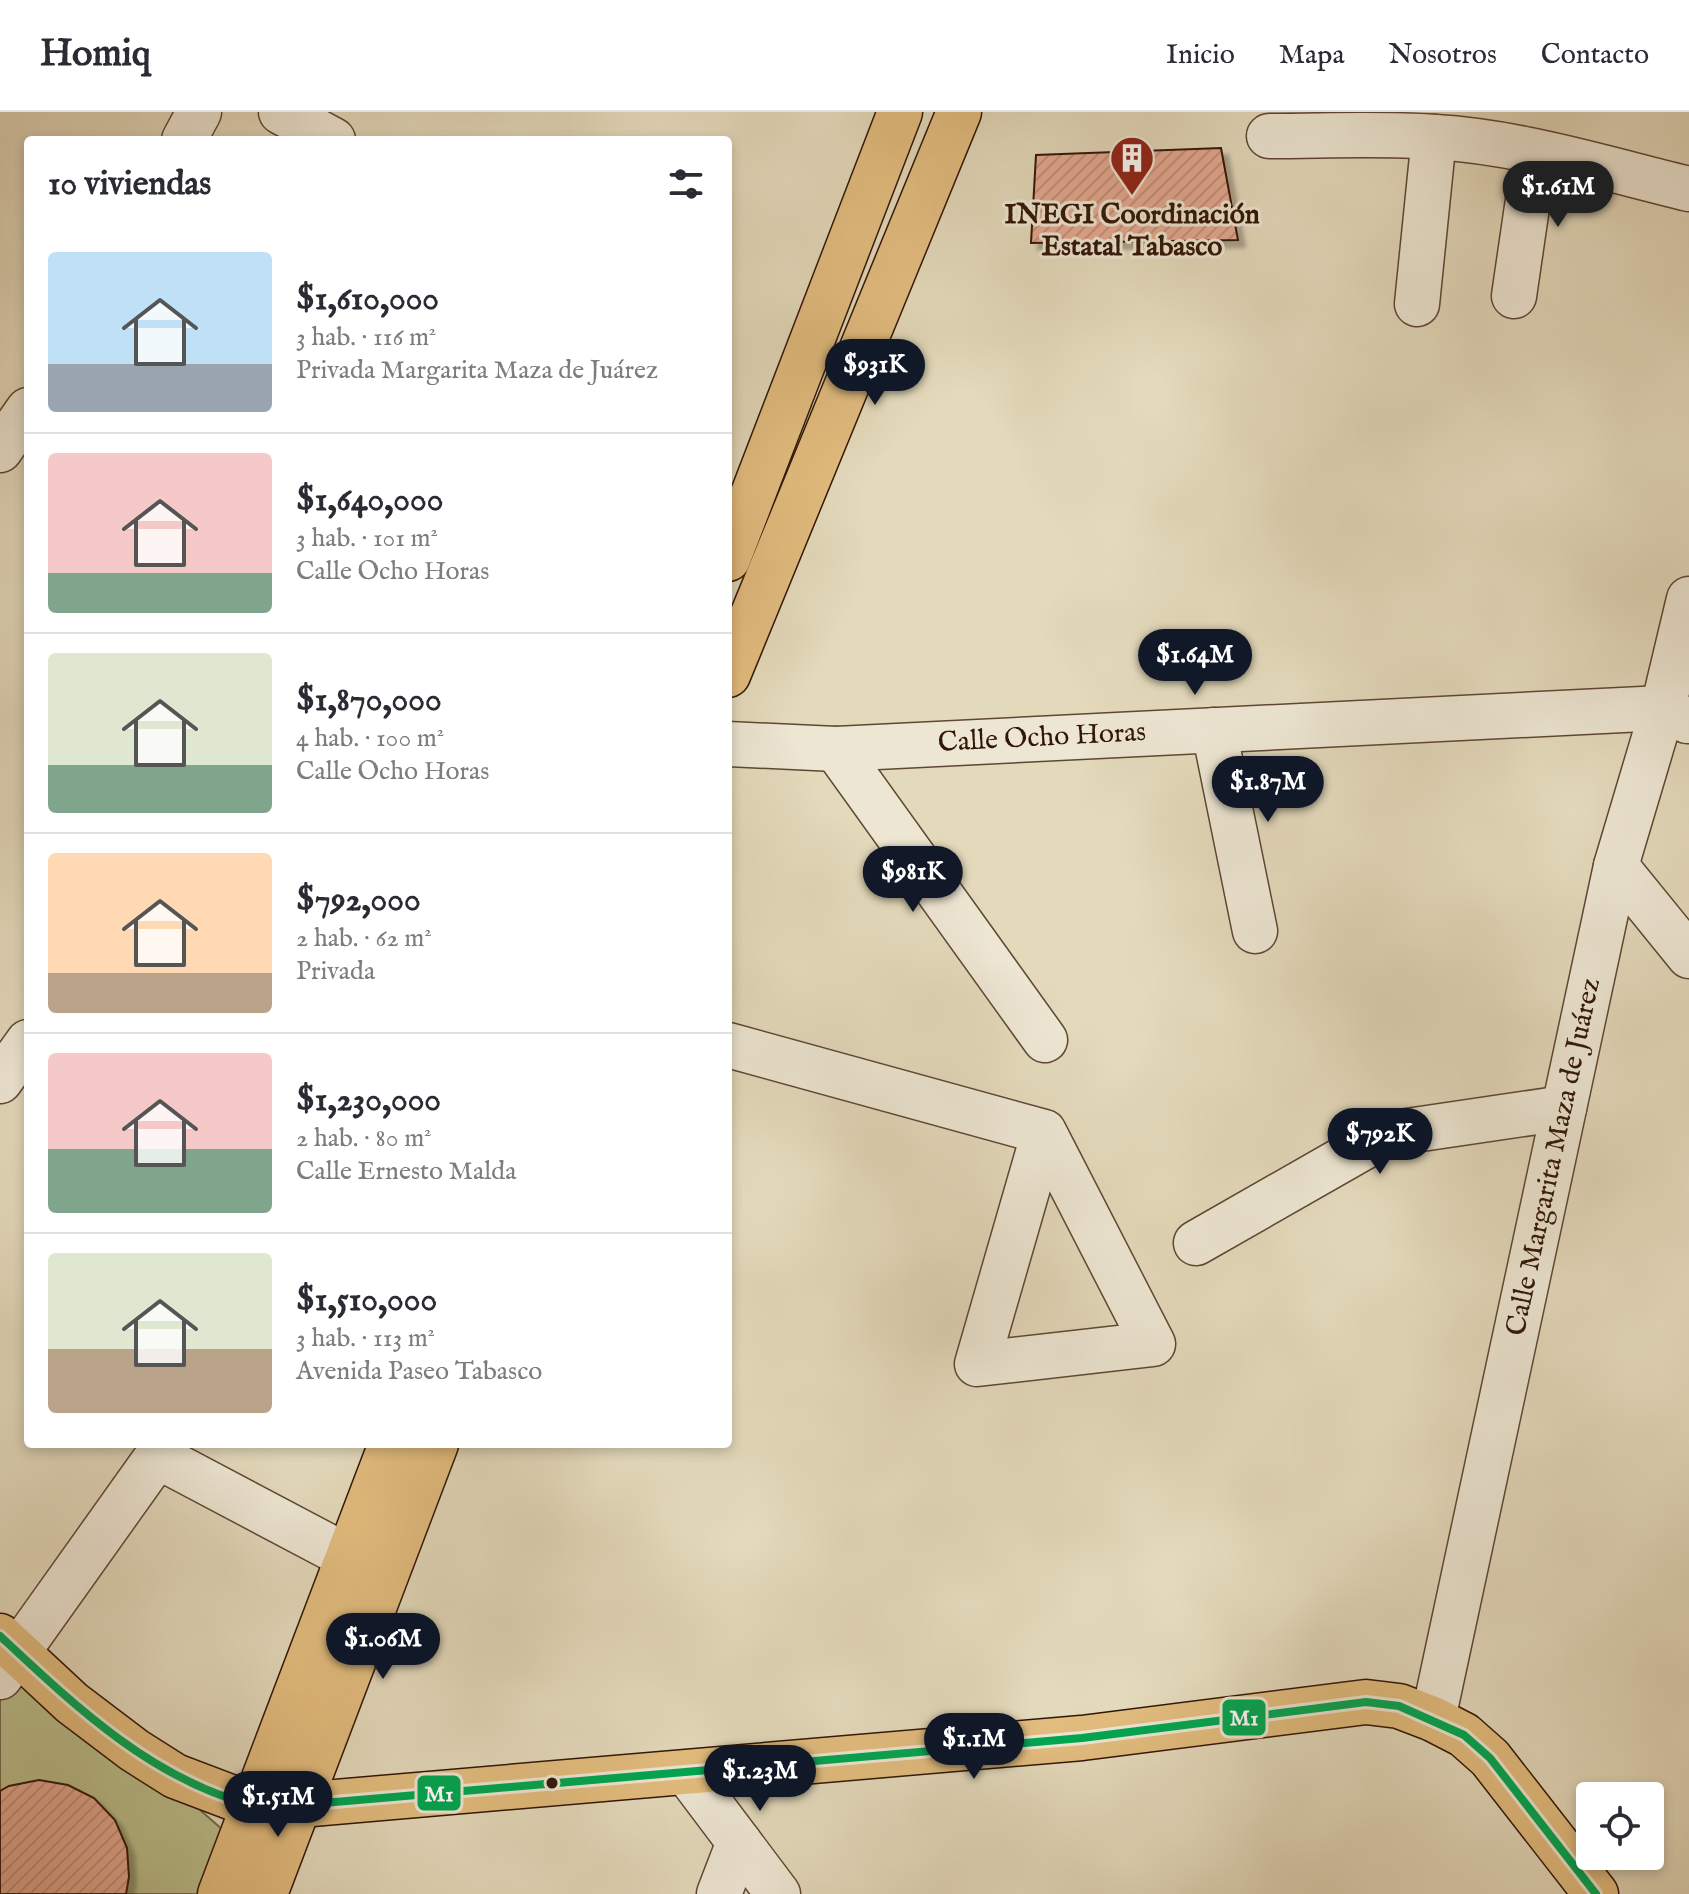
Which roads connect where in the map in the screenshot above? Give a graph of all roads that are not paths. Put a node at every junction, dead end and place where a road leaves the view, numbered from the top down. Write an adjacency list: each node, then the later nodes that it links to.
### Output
1 (199, 112): 5 (street)
2 (281, 112): 6 (street)
3 (900, 112): 15 (main road)
4 (959, 112): 17 (main road)
5 (186, 136)
6 (326, 136)
7 (1269, 136): 8 (street)
8 (1434, 137): 9 (street); 12 (street)
9 (1535, 152): 10 (street); 11 (street)
10 (1689, 189)
11 (1514, 296)
12 (1417, 304)
13 (24, 416): 14 (street)
14 (0, 450)
15 (732, 549)
16 (1689, 599): 18 (street, Calle Margarita Maza de Juárez)
17 (732, 665)
18 (1676, 715): 19 (street, Calle Ocho Horas); 22 (street, Calle Margarita Maza de Juárez)
19 (1214, 730): 21 (street, Calle Ocho Horas); 23 (street)
20 (732, 744): 21 (street, Calle Ocho Horas)
21 (836, 749): 25 (street)
22 (1616, 866): 24 (street); 29 (street, Calle Margarita Maza de Juárez)
23 (1255, 931)
24 (1689, 956)
25 (1045, 1040)
26 (732, 1046): 30 (street)
27 (24, 1048): 28 (street)
28 (0, 1081)
29 (1564, 1108): 31 (street); 37 (street, Calle Margarita Maza de Juárez)
30 (1044, 1132): 30 (street)
31 (1196, 1243)
32 (389, 1448): 35 (main road)
33 (434, 1448): 39 (main road)
34 (162, 1450): 35 (street); 36 (street)
35 (348, 1557): 40 (main road)
36 (6, 1655): 40 (main road)
37 (1433, 1719): 38 (main road); 46 (main road)
38 (687, 1773): 39 (main road); 41 (street)
39 (300, 1805): 40 (main road); 43 (main road)
40 (254, 1806): 42 (main road)
41 (739, 1842): 44 (street); 45 (street)
42 (220, 1894)
43 (265, 1894)
44 (719, 1894)
45 (778, 1894)
46 (1596, 1894)

